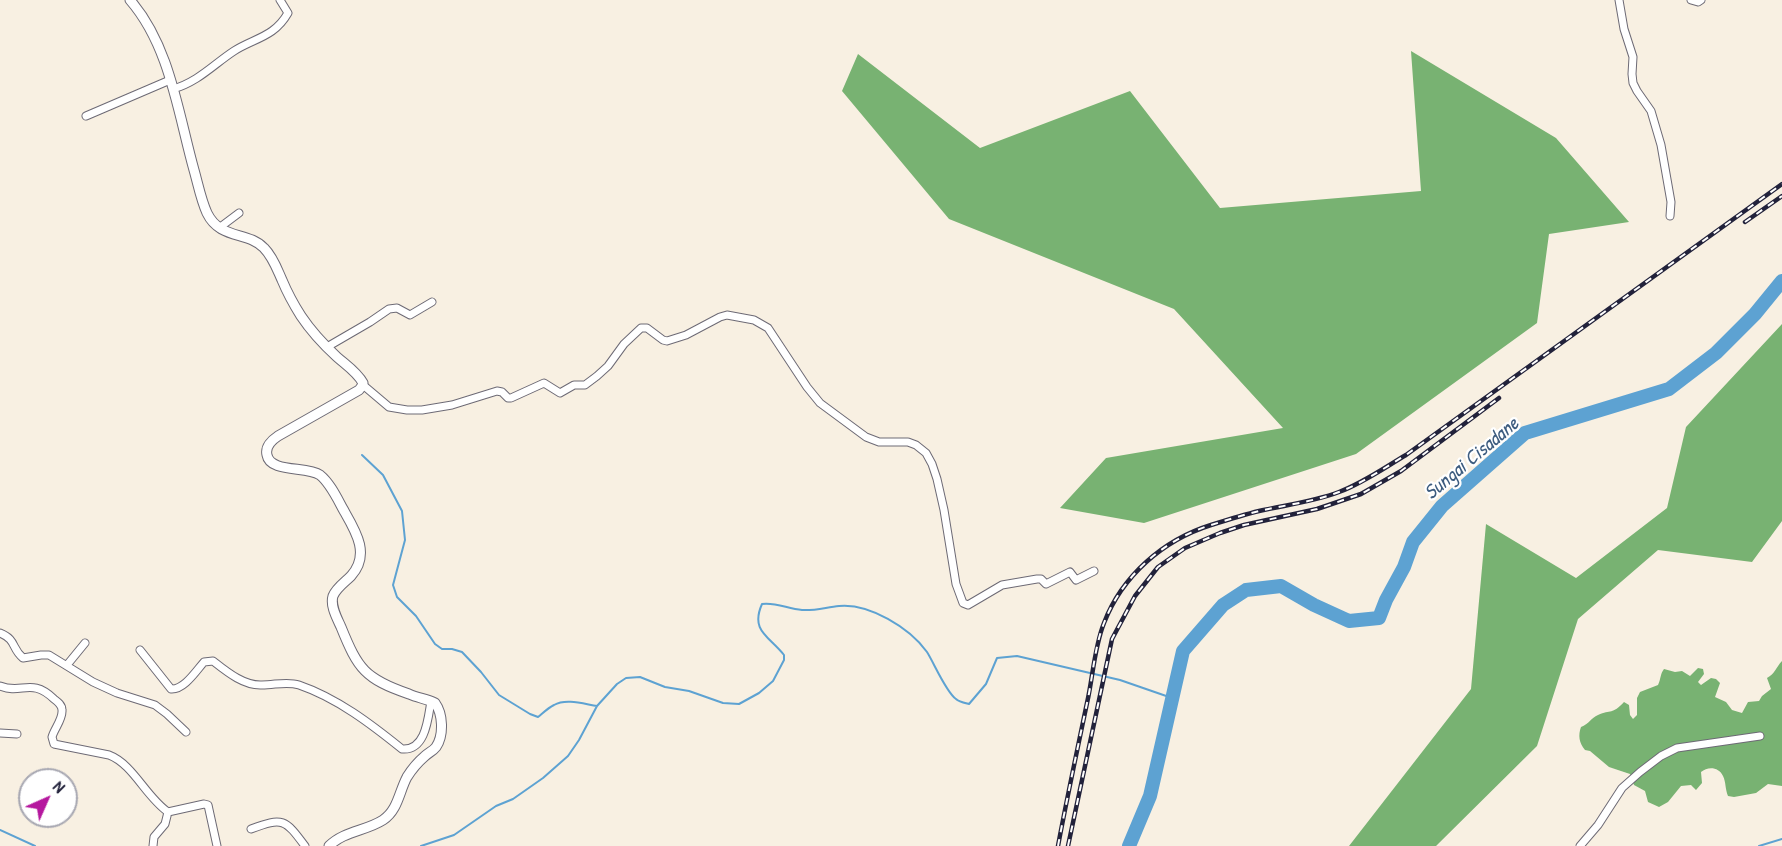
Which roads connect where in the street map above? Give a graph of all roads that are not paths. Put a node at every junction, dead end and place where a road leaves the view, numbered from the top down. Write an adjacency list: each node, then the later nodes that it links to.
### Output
1 (130, 0): 6 (street)
2 (280, 0): 6 (street)
3 (1619, 0): 9 (street)
4 (1691, 0): 5 (street)
5 (1701, 0)
6 (172, 84): 7 (street); 10 (street)
7 (86, 116)
8 (239, 213): 10 (street)
9 (1670, 216)
10 (219, 228): 12 (street)
11 (432, 302): 12 (street)
12 (327, 347): 13 (street)
13 (363, 385): 14 (street); 20 (street)
14 (1094, 571)
15 (0, 633): 18 (street)
16 (85, 644): 18 (street)
17 (140, 650): 20 (street)
18 (67, 666): 21 (street)
19 (0, 686): 25 (street)
20 (431, 701): 30 (street)
21 (186, 732)
22 (0, 733): 23 (street)
23 (17, 734)
24 (1760, 736): 31 (street)
25 (168, 812): 27 (street); 28 (street)
26 (251, 829): 29 (street)
27 (153, 846)
28 (217, 846)
29 (305, 846)
30 (329, 846)
31 (1580, 846)

